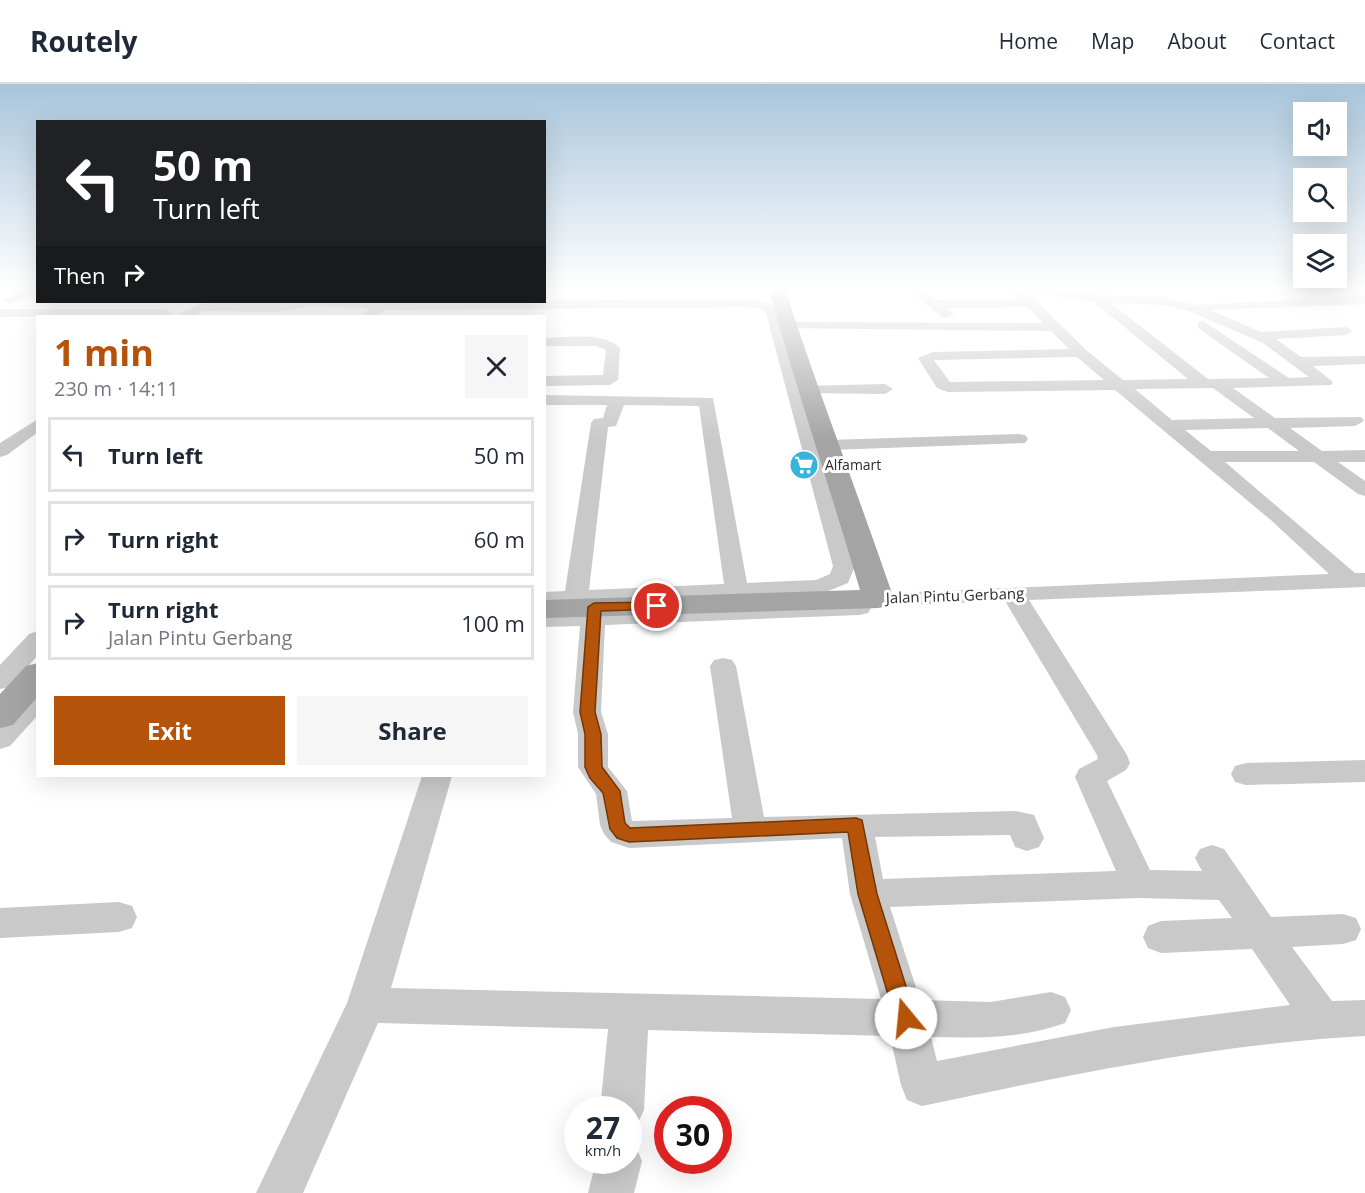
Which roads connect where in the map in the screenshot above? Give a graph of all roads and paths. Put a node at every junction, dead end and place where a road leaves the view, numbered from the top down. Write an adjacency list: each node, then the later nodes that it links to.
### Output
1 (778, 338): 39 (street)
2 (792, 338): 19 (main road)
3 (1064, 338): 11 (street)
4 (1150, 338): 16 (street)
5 (1227, 338): 17 (street)
6 (1262, 338): 13 (street)
7 (1341, 338): 10 (street)
8 (546, 342): 9 (street)
9 (561, 342): 14 (street); 15 (street)
10 (1365, 350)
11 (1080, 353): 18 (street); 18 (street)
12 (1365, 360): 13 (street)
13 (1297, 362): 17 (street)
14 (610, 380): 15 (street); 21 (street)
15 (548, 381)
16 (1210, 383): 17 (street); 18 (street); 25 (street)
17 (1291, 383): 28 (street)
18 (1120, 384): 27 (street)
19 (807, 389): 20 (street); 32 (main road)
20 (885, 389)
21 (687, 390)
22 (546, 400): 23 (street)
23 (617, 400): 39 (street); 43 (street)
24 (36, 407): 29 (street)
25 (1272, 422): 27 (street); 28 (street); 36 (street)
26 (36, 425): 29 (street)
27 (1170, 425): 35 (street)
28 (1360, 425)
29 (8, 434): 30 (street); 33 (street)
30 (36, 440)
31 (1019, 440): 32 (street)
32 (829, 445): 42 (main road)
33 (0, 451)
34 (1365, 456): 36 (street)
35 (1208, 457): 36 (street); 38 (street)
36 (1321, 457): 37 (street)
37 (1365, 490)
38 (1357, 580): 40 (street, Jalan Pintu Gerbang)
39 (738, 598): 42 (main road, Jalan Pintu Gerbang); 43 (main road, Jalan Pintu Gerbang)
40 (1016, 598): 42 (street, Jalan Pintu Gerbang); 43 (street); 57 (street)
41 (546, 599): 43 (street)
42 (878, 599)
43 (585, 608): 44 (main road, Jalan Pintu Gerbang); 45 (street); 55 (street)
44 (546, 609)
45 (546, 619)
46 (36, 643): 49 (street)
47 (36, 658): 49 (main road)
48 (723, 666): 55 (street)
49 (13, 692): 50 (street)
50 (0, 739)
51 (1365, 771): 52 (street)
52 (1246, 774)
53 (437, 777): 64 (street)
54 (856, 825): 55 (street); 56 (street); 58 (street)
55 (750, 830)
56 (1027, 838)
57 (1139, 884): 58 (street); 62 (street)
58 (868, 894): 67 (street)
59 (119, 917): 60 (street)
60 (0, 923)
61 (1343, 929): 62 (street)
62 (1260, 934): 63 (street); 69 (street)
63 (1161, 937)
64 (366, 1005): 66 (street); 72 (street)
65 (1051, 1010): 67 (street)
66 (629, 1011): 67 (street); 70 (street)
67 (906, 1018): 69 (street)
68 (1365, 1018): 69 (street)
69 (1322, 1020)
70 (623, 1096)
71 (617, 1174): 73 (street)
72 (279, 1193)
73 (611, 1193)

